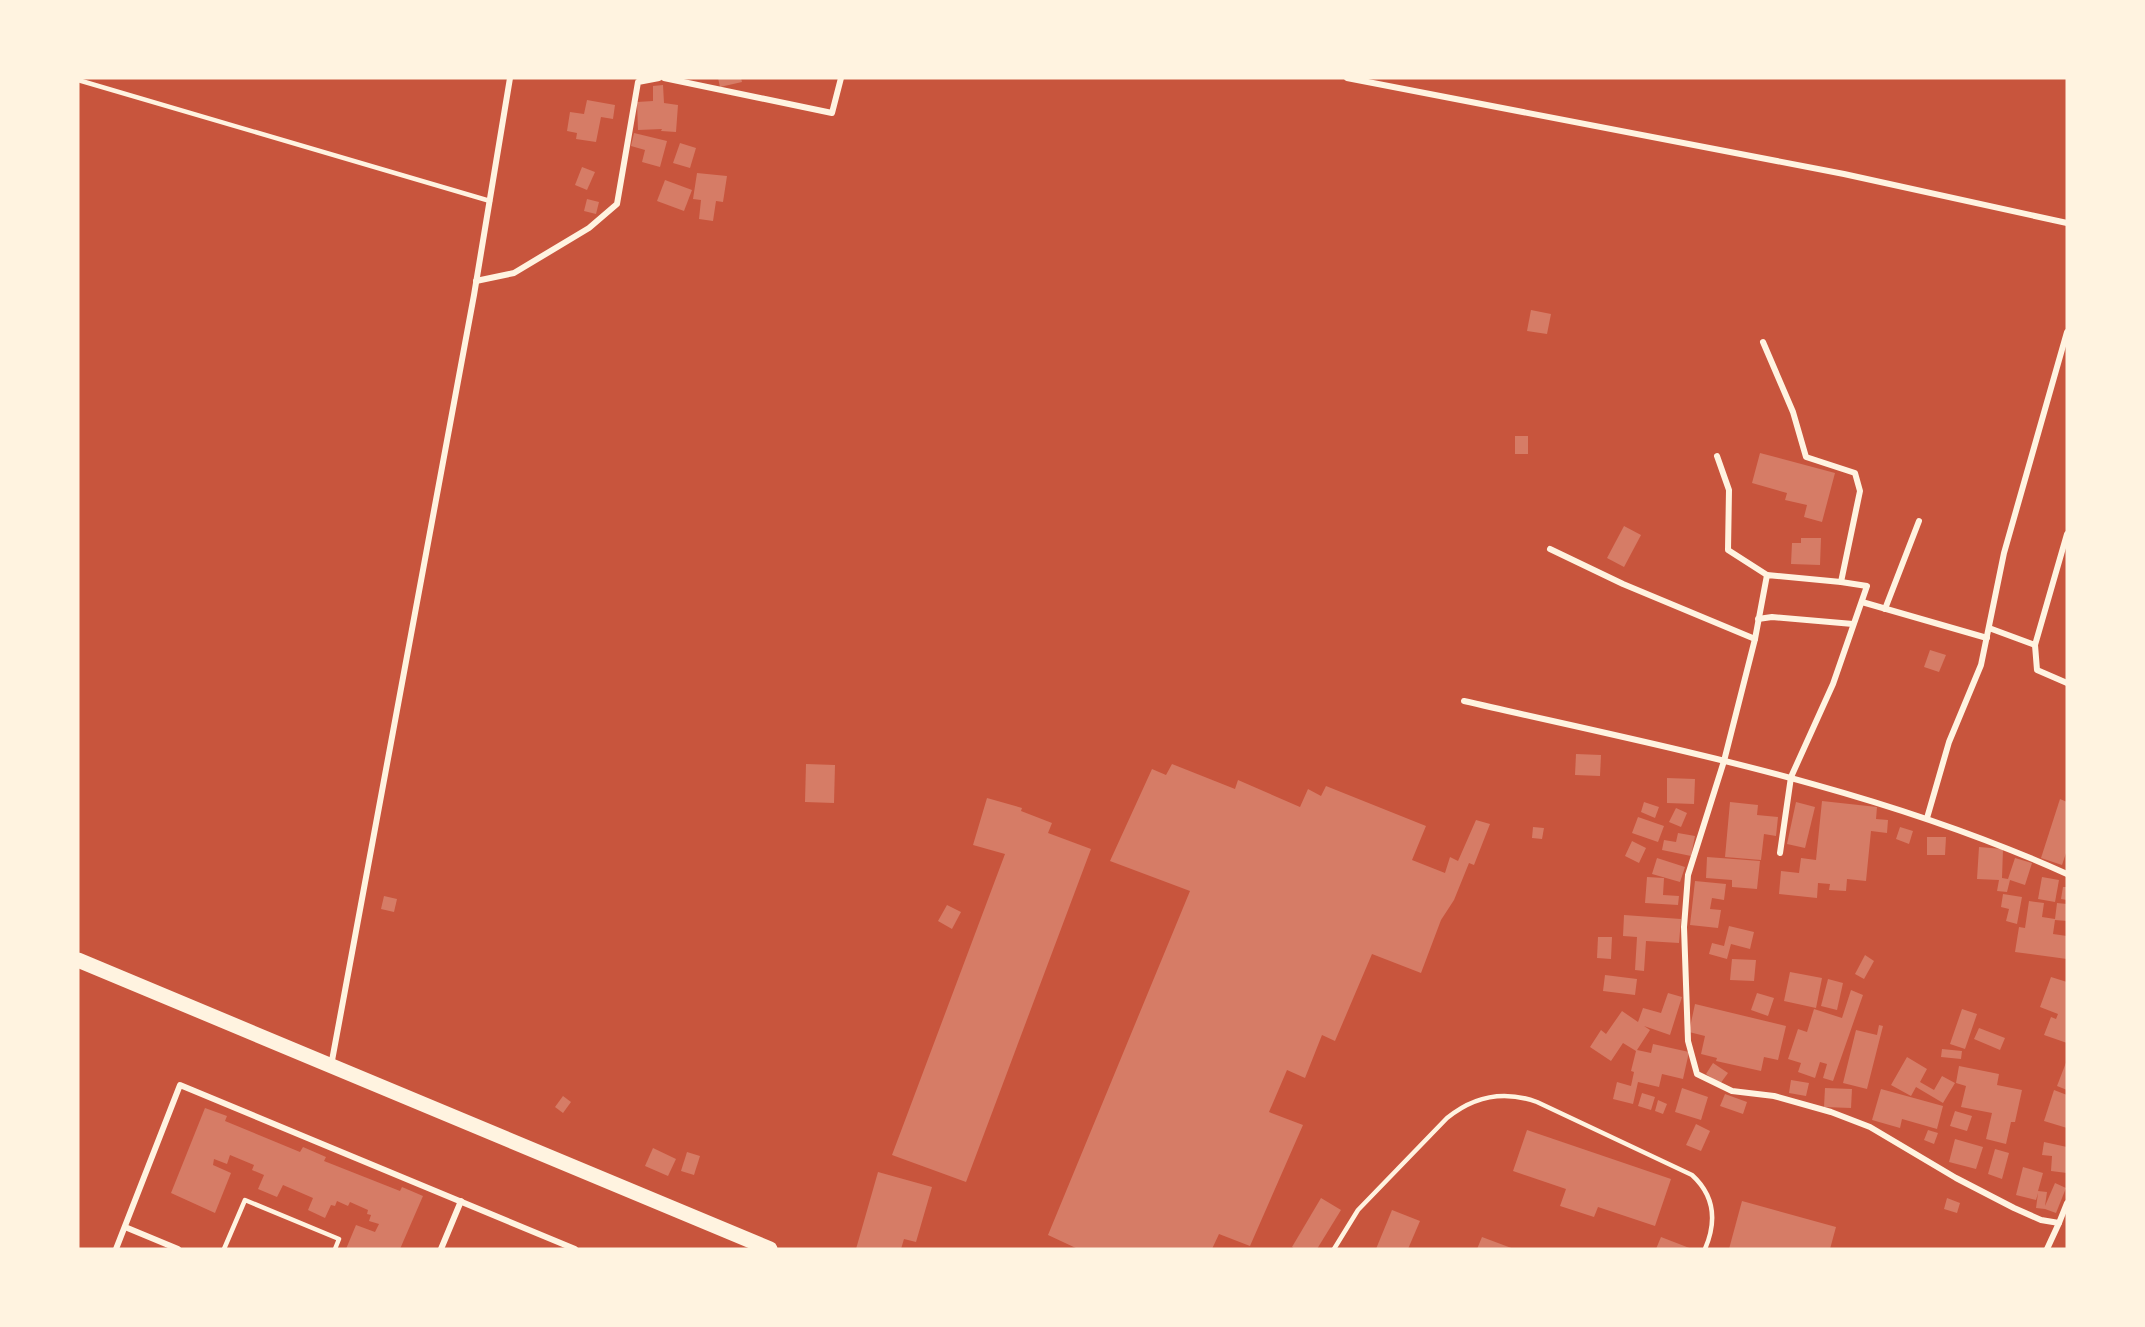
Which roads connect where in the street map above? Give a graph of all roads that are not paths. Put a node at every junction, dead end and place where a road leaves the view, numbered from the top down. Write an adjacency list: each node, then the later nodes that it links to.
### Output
1 (510, 78): 6 (street)
2 (661, 78): 3 (street); 8 (street)
3 (842, 78)
4 (1347, 78): 7 (street)
5 (78, 80): 6 (lane)
6 (490, 201): 8 (street)
7 (2067, 223)
8 (476, 281): 33 (street)
9 (2067, 332): 21 (street)
10 (1763, 342): 16 (street)
11 (1717, 456): 15 (street)
12 (1919, 521): 18 (street)
13 (2067, 534): 24 (street)
14 (1550, 549): 23 (street)
15 (1767, 575): 16 (street); 19 (street)
16 (1841, 582): 17 (street)
17 (1862, 602): 18 (street); 20 (street)
18 (1885, 609): 22 (street)
19 (1758, 619): 20 (street); 23 (street)
20 (1853, 624): 28 (street)
21 (1989, 628): 22 (street); 24 (street)
22 (1987, 638): 29 (street)
23 (1755, 639): 27 (street)
24 (2035, 645): 25 (street)
25 (2067, 683)
26 (1464, 701): 27 (street)
27 (1724, 762): 28 (street); 36 (street)
28 (1791, 777): 29 (street); 30 (street)
29 (1927, 818): 31 (street)
30 (1780, 854)
31 (2067, 874)
32 (78, 960): 33 (main road)
33 (331, 1066): 44 (main road)
34 (461, 1201): 37 (street); 42 (street); 43 (street)
35 (2067, 1203): 36 (street)
36 (2059, 1223): 47 (street)
37 (125, 1227): 38 (street); 39 (street)
38 (116, 1249)
39 (178, 1249)
40 (224, 1249): 41 (lane)
41 (335, 1249)
42 (441, 1249)
43 (575, 1249)
44 (770, 1249)
45 (1334, 1249): 46 (lane)
46 (1705, 1249)
47 (2047, 1249)

